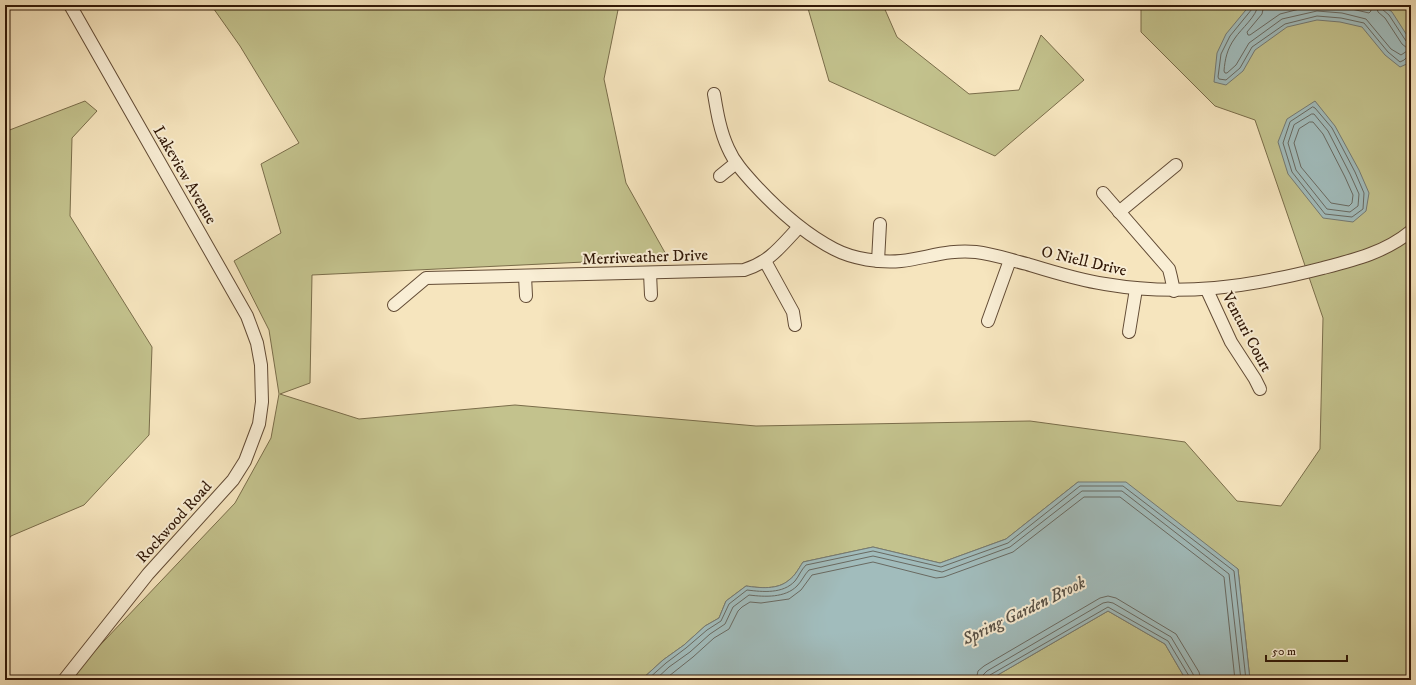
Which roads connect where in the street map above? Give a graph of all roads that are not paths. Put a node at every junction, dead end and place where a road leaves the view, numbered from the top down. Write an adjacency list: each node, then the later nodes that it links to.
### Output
1 (70, 5): 25 (street, Lakeview Avenue)
2 (714, 94): 3 (street, O Niell Drive)
3 (736, 162): 5 (street); 9 (street, O Niell Drive)
4 (1176, 165): 7 (street)
5 (720, 176)
6 (1103, 194): 7 (street)
7 (1119, 212): 18 (street)
8 (880, 224): 13 (street)
9 (799, 227): 12 (street); 13 (street, O Niell Drive)
10 (1411, 231): 17 (street, O Niell Drive)
11 (1010, 260): 13 (street, O Niell Drive); 16 (street, O Niell Drive); 22 (street)
12 (765, 261): 14 (street, Merriweather Drive); 23 (street)
13 (878, 261)
14 (650, 273): 15 (street, Merriweather Drive); 19 (street)
15 (525, 276): 20 (street); 21 (street, Merriweather Drive)
16 (1136, 289): 18 (street, O Niell Drive); 24 (street)
17 (1207, 290): 18 (street, O Niell Drive); 26 (street, Venturi Court)
18 (1174, 291)
19 (651, 295)
20 (526, 296)
21 (394, 305)
22 (988, 321)
23 (795, 325)
24 (1129, 332)
25 (261, 365): 27 (street, Rockwood Road)
26 (1260, 389)
27 (64, 680)

